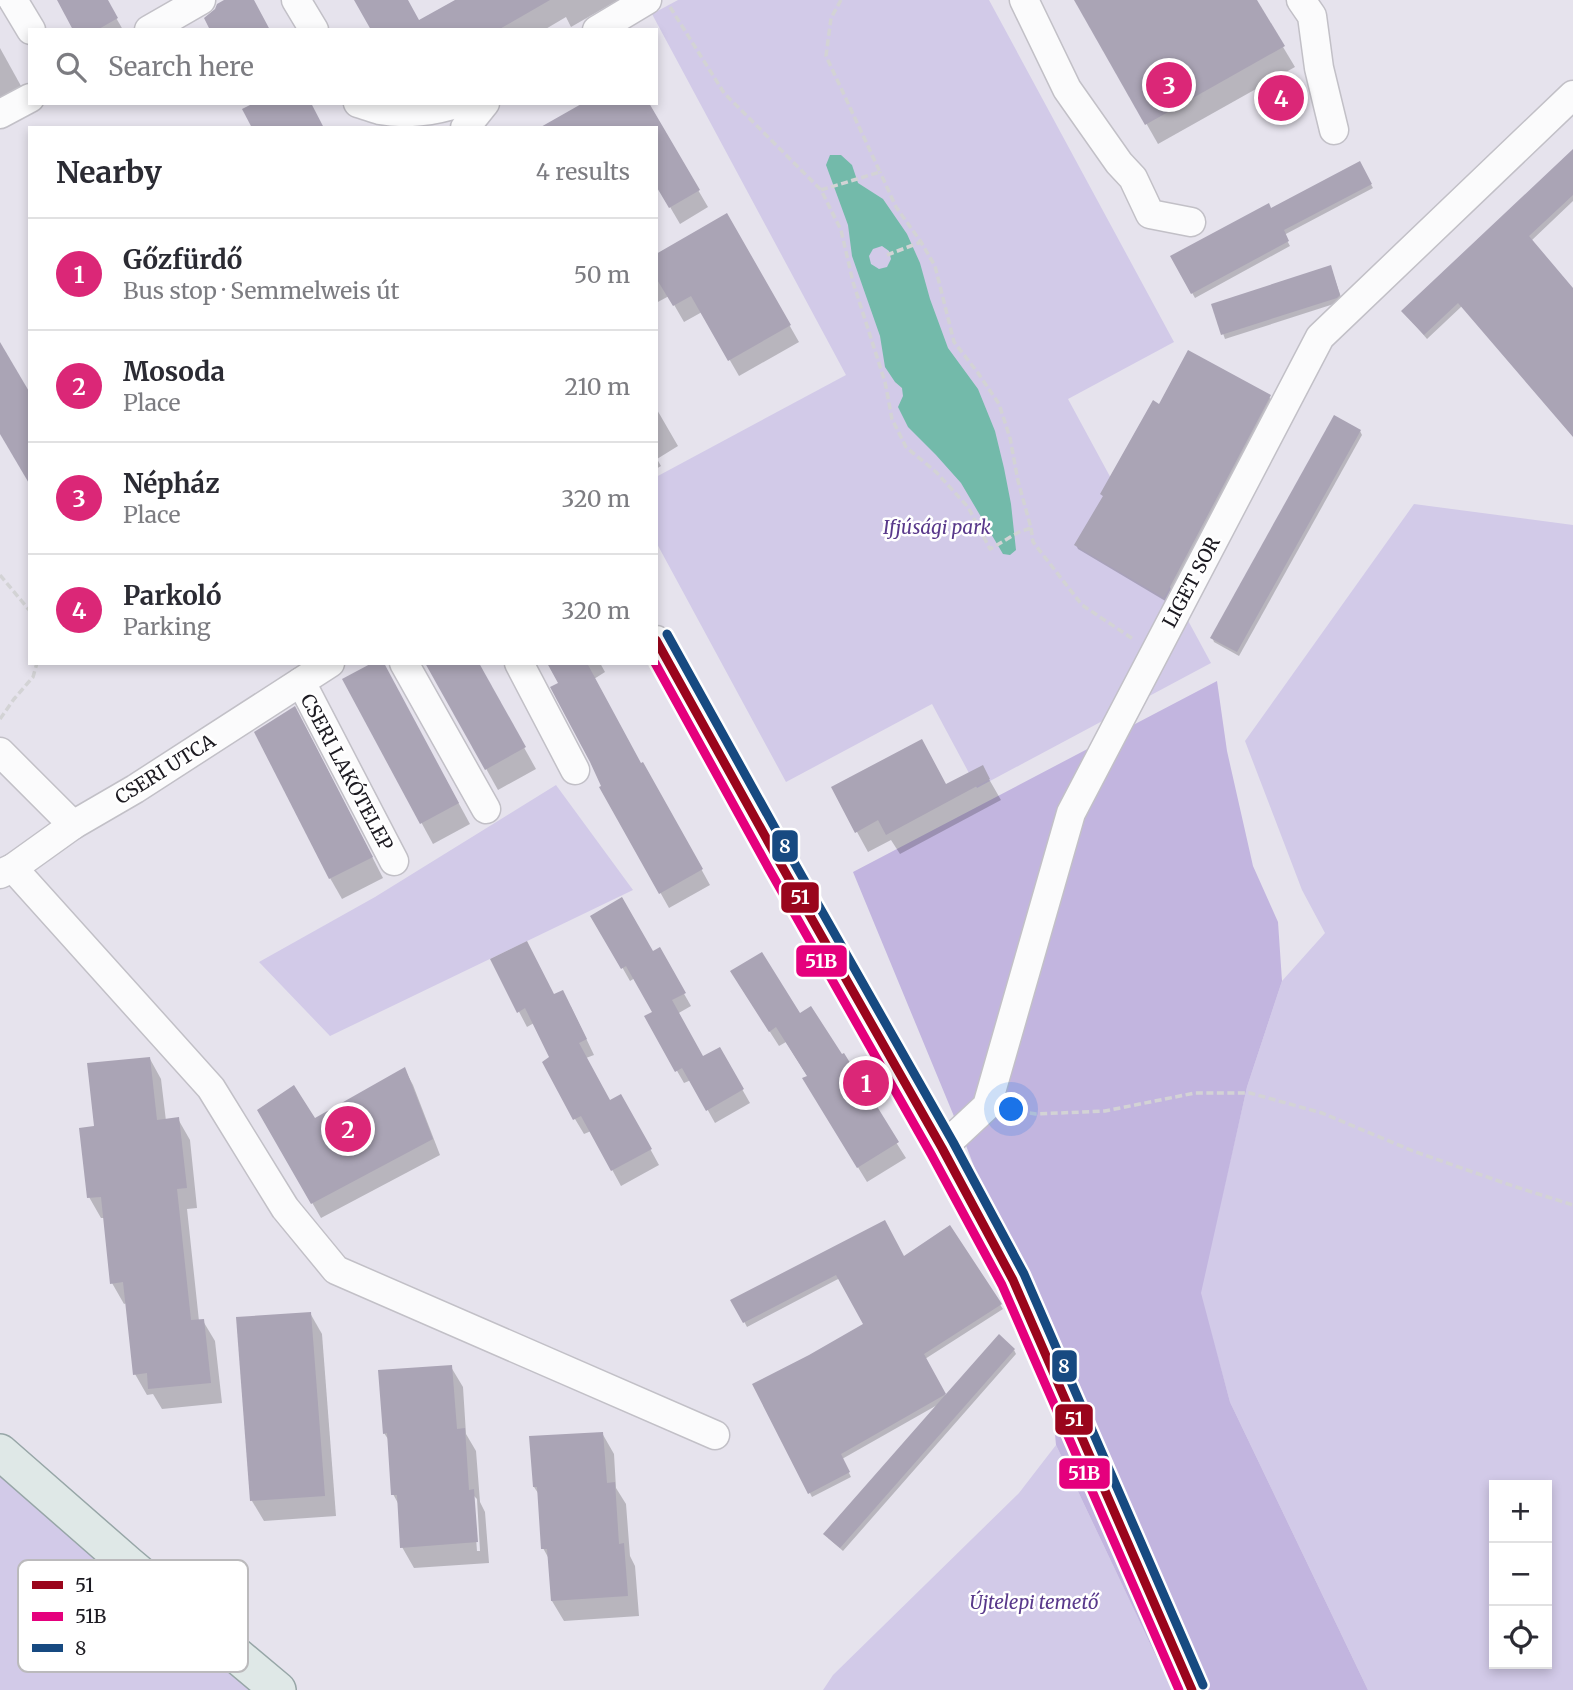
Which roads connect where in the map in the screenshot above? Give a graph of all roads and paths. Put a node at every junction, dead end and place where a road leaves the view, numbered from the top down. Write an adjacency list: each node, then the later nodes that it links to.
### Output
1 (13, 0): 9 (street)
2 (201, 0): 10 (street)
3 (296, 0): 11 (street)
4 (647, 0): 12 (street)
5 (665, 0): 24 (path)
6 (841, 0): 23 (path)
7 (1024, 0): 25 (street)
8 (1301, 0): 22 (street)
9 (29, 28)
10 (152, 28)
11 (313, 28)
12 (600, 28)
13 (1573, 95): 32 (street, LIGET SOR)
14 (28, 99): 19 (street)
15 (358, 105): 20 (street)
16 (364, 105): 18 (street)
17 (479, 105): 18 (street)
18 (457, 113): 21 (street)
19 (0, 114)
20 (370, 126)
21 (424, 126)
22 (1334, 130)
23 (880, 172): 24 (path); 26 (path)
24 (821, 190): 28 (path)
25 (1191, 222)
26 (921, 242): 27 (path); 28 (path)
27 (887, 255)
28 (1031, 528): 32 (path)
29 (0, 575): 30 (path)
30 (28, 609)
31 (658, 644): 46 (street)
32 (1154, 653): 45 (street, LIGET SOR)
33 (36, 665): 38 (path)
34 (327, 665): 37 (street, CSERI UTCA)
35 (405, 665): 41 (street)
36 (520, 665): 40 (street)
37 (301, 682): 42 (street, CSERI UTCA); 43 (street, CSERI LAKÓTELEP)
38 (0, 719)
39 (0, 752): 42 (street)
40 (575, 770)
41 (486, 809)
42 (74, 825): 44 (street, CSERI UTCA)
43 (394, 861)
44 (7, 871): 48 (street)
45 (987, 1106): 46 (street); 47 (path)
46 (942, 1148): 53 (street)
47 (1573, 1205)
48 (715, 1435)
49 (0, 1452): 50 (main road)
50 (123, 1560)
51 (248, 1665): 52 (main road)
52 (278, 1690)
53 (1192, 1690)

